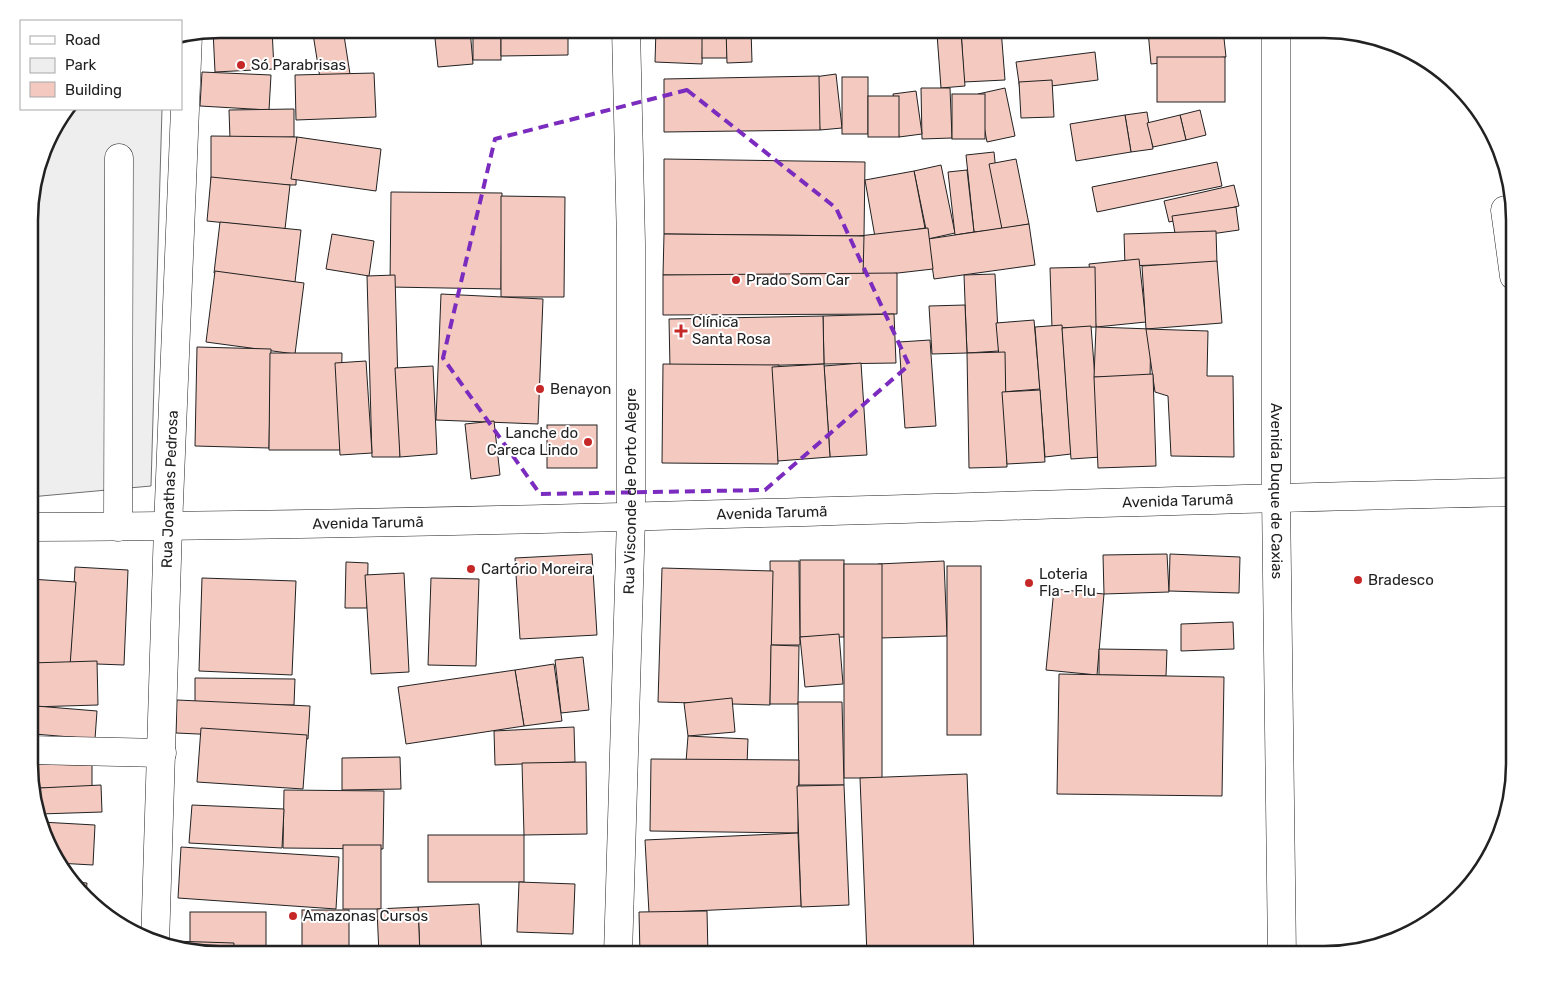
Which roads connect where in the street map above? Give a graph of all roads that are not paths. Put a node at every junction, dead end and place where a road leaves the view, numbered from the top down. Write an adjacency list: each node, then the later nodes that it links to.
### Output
1 (626, 38): 9 (street, Rua Visconde de Porto Alegre)
2 (1276, 38): 8 (street, Avenida Duque de Caxias)
3 (188, 40): 12 (street, Rua Jonathas Pedrosa)
4 (119, 158): 11 (street)
5 (1505, 210): 6 (street)
6 (1506, 215)
7 (1506, 492): 8 (street, Avenida Tarumã)
8 (1276, 498): 9 (street, Avenida Tarumã); 17 (street, Avenida Duque de Caxias)
9 (631, 518): 12 (street, Avenida Tarumã); 16 (street, Rua Visconde de Porto Alegre)
10 (38, 527): 11 (street, Avenida Tarumã)
11 (118, 527): 12 (street, Avenida Tarumã)
12 (168, 527): 14 (street, Rua Jonathas Pedrosa)
13 (38, 750): 14 (street)
14 (162, 753): 15 (street, Rua Jonathas Pedrosa)
15 (155, 935)
16 (618, 946)
17 (1282, 946)

